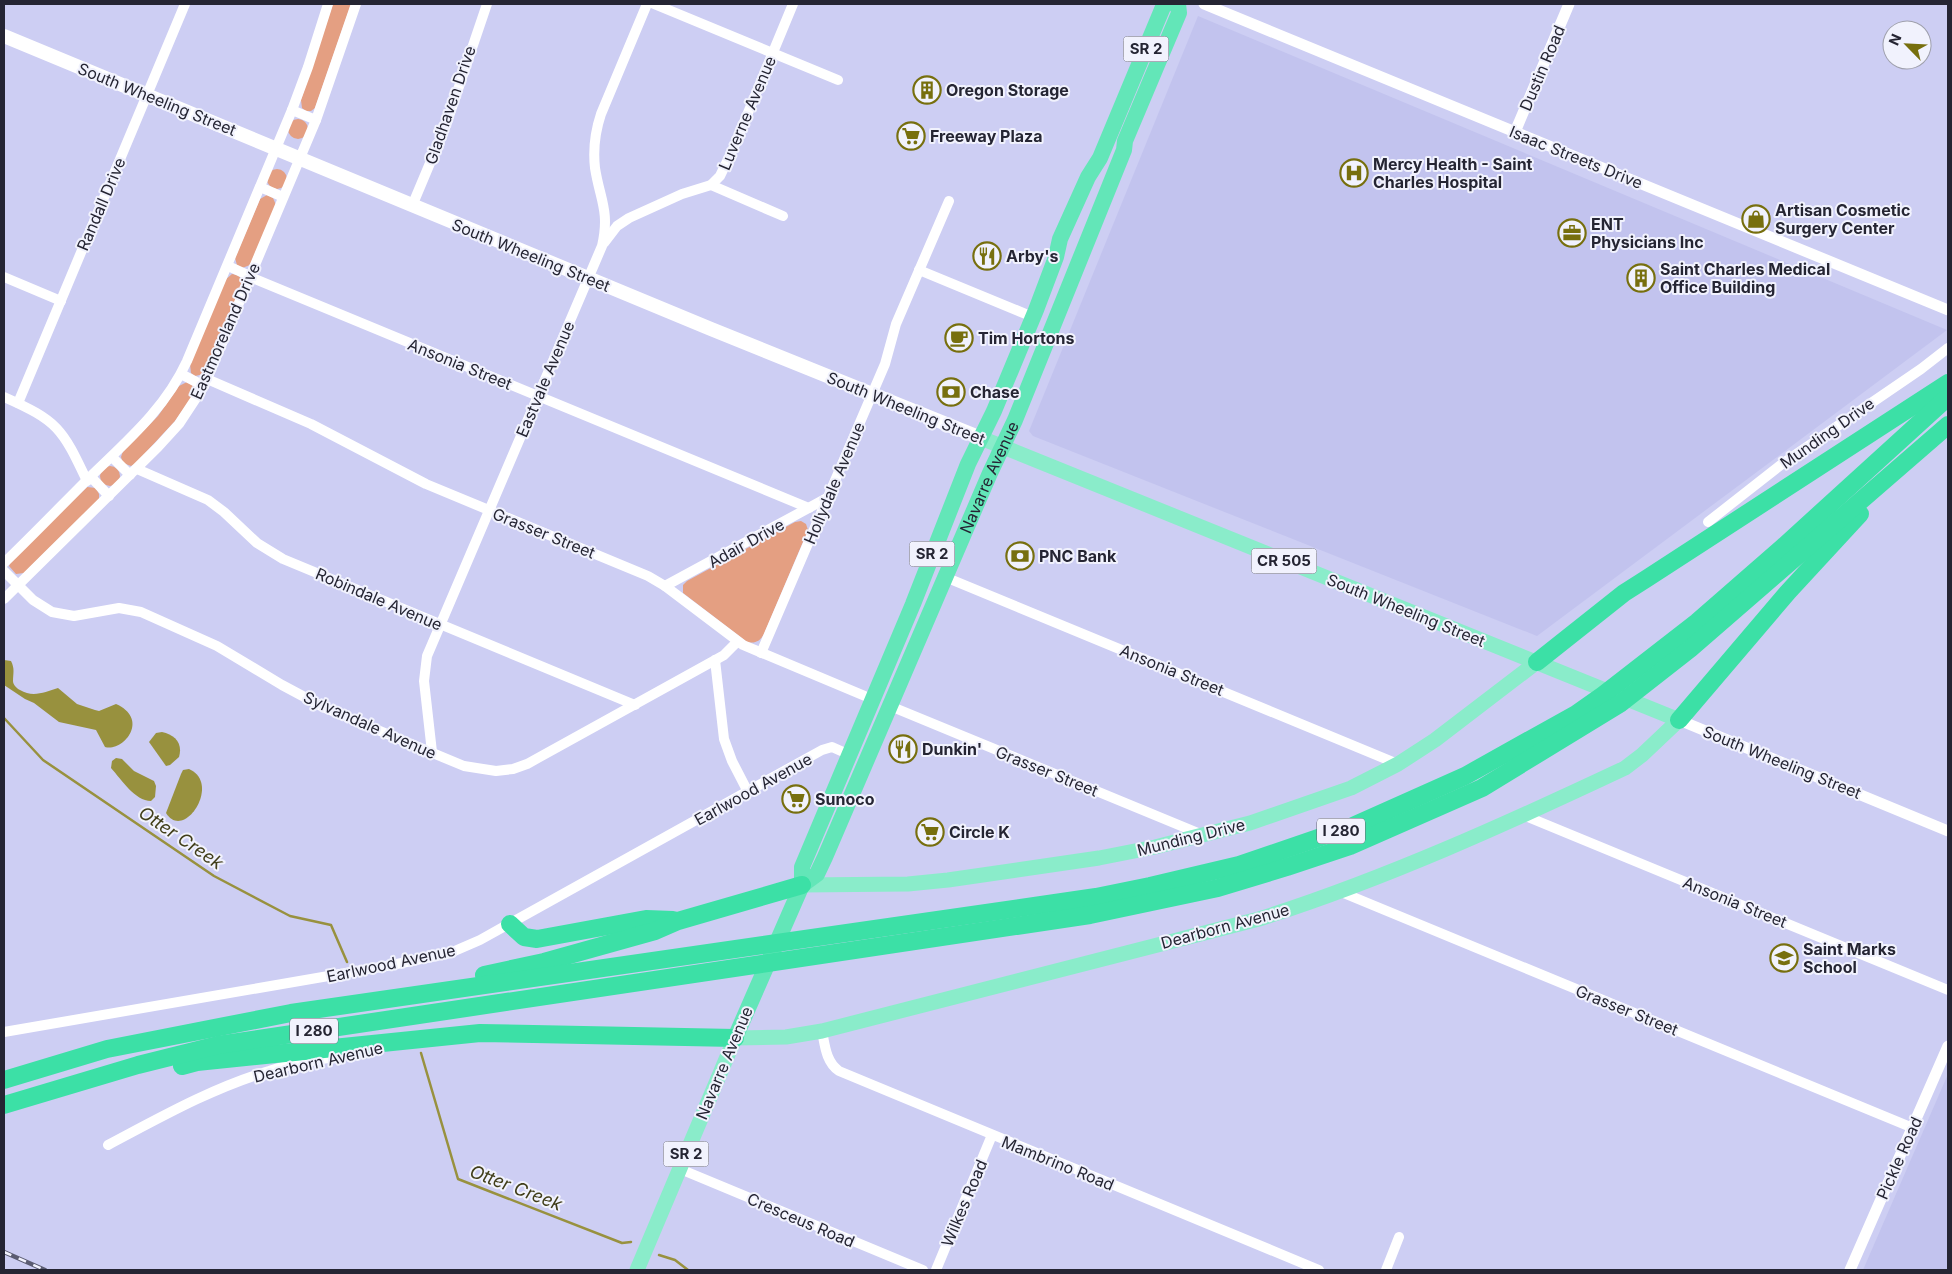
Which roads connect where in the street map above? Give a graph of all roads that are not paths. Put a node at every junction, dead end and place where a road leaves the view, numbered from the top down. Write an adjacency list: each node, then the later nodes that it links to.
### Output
1 (185, 4): 16 (street, Randall Drive)
2 (328, 4): 17 (street, Eastmoreland Drive)
3 (356, 4): 18 (street, Eastmoreland Drive)
4 (486, 4): 28 (street, Gladhaven Drive)
5 (647, 4): 30 (street, Eastvale Avenue)
6 (654, 4): 13 (street)
7 (793, 4): 13 (street, Luverne Avenue)
8 (1166, 4): 14 (highway, Navarre Avenue / SR 2)
9 (1178, 4): 20 (highway, Navarre Avenue / SR 2)
10 (1204, 4): 19 (street, Isaac Streets Drive)
11 (1569, 4): 19 (street, Dustin Road)
12 (4, 36): 16 (main road, South Wheeling Street)
13 (773, 53): 15 (street); 23 (street, Luverne Avenue)
14 (1138, 66): 20 (highway); 24 (highway, Navarre Avenue / SR 2)
15 (838, 80)
16 (147, 96): 21 (main road, South Wheeling Street); 36 (street, Randall Drive)
17 (292, 110): 18 (street); 21 (street, Eastmoreland Drive)
18 (316, 120): 22 (street, Eastmoreland Drive)
19 (1515, 132): 37 (street, Isaac Streets Drive)
20 (1125, 140): 39 (highway, Navarre Avenue / SR 2)
21 (277, 149): 22 (main road, South Wheeling Street); 25 (street, Eastmoreland Drive)
22 (300, 158): 26 (street, Eastmoreland Drive); 28 (main road, South Wheeling Street)
23 (711, 185): 29 (street); 30 (street, Luverne Avenue)
24 (1084, 186): 38 (highway, Navarre Avenue / SR 2); 39 (highway)
25 (260, 187): 26 (street); 31 (street, Eastmoreland Drive)
26 (283, 197): 33 (street, Eastmoreland Drive)
27 (949, 200): 32 (street, Hollydale Avenue)
28 (412, 206): 35 (main road, South Wheeling Street)
29 (783, 216)
30 (602, 246): 35 (street, Eastvale Avenue)
31 (228, 266): 33 (street, Ansonia Street); 41 (street, Eastmoreland Drive)
32 (919, 270): 38 (street); 44 (street, Hollydale Avenue)
33 (250, 276): 42 (street, Eastmoreland Drive); 45 (street, Ansonia Street)
34 (4, 277): 36 (street)
35 (588, 278): 44 (main road, South Wheeling Street); 45 (street, Eastvale Avenue)
36 (61, 301): 48 (street, Randall Drive)
37 (1948, 310)
38 (1033, 317): 50 (highway, Navarre Avenue / SR 2)
39 (1056, 318): 51 (highway, Navarre Avenue / SR 2)
40 (1948, 348): 60 (street, Munding Drive)
41 (181, 374): 42 (street, Grasser Street); 52 (street, Eastmoreland Drive)
42 (206, 383): 54 (street, Eastmoreland Drive); 59 (street, Grasser Street)
43 (1948, 383): 71 (highway)
44 (872, 394): 50 (main road, South Wheeling Street); 57 (street, Hollydale Avenue)
45 (538, 396): 58 (street, Ansonia Street); 59 (street, Eastvale Avenue)
46 (4, 397): 48 (street)
47 (1948, 397): 91 (highway, I 280)
48 (18, 403): 55 (street)
49 (1948, 425): 53 (highway, I 280)
50 (981, 438): 51 (main road, South Wheeling Street / CR 505); 72 (highway, Navarre Avenue / SR 2)
51 (1002, 447): 63 (highway, Navarre Avenue / SR 2); 71 (main road, South Wheeling Street / CR 505)
52 (112, 457): 54 (street); 55 (street, Eastmoreland Drive)
53 (1907, 463): 75 (highway); 98 (highway, I 280)
54 (133, 472): 56 (street, Eastmoreland Drive); 67 (street, Robindale Avenue)
55 (89, 479): 56 (street); 61 (street, Eastmoreland Drive)
56 (109, 496): 64 (street, Eastmoreland Drive)
57 (827, 498): 58 (street, Adair Drive); 69 (street, Hollydale Avenue)
58 (809, 508): 65 (street, Adair Drive)
59 (489, 510): 65 (street, Grasser Street); 67 (street, Eastvale Avenue)
60 (1708, 522)
61 (4, 563)
62 (4, 571): 64 (street, Sylvandale Avenue)
63 (945, 577): 74 (highway, Navarre Avenue / SR 2); 80 (street, Ansonia Street)
64 (18, 585): 66 (street, Eastmoreland Drive); 77 (street, Sylvandale Avenue)
65 (666, 586): 68 (street, Grasser Street)
66 (4, 599)
67 (440, 624): 73 (street, Robindale Avenue); 77 (street, Eastvale Avenue)
68 (737, 642): 69 (street, Grasser Street); 70 (street, Sylvandale Avenue)
69 (760, 653): 72 (street, Grasser Street)
70 (715, 660): 73 (street, Sylvandale Avenue); 81 (street)
71 (1538, 662): 75 (main road, South Wheeling Street / CR 505); 80 (main road, Munding Drive)
72 (872, 700): 76 (highway, Navarre Avenue / SR 2); 79 (highway)
73 (635, 705): 77 (street, Sylvandale Avenue)
74 (890, 706): 79 (highway, Navarre Avenue / SR 2); 85 (street, Grasser Street)
75 (1671, 717): 82 (main road, Dearborn Avenue); 83 (street, South Wheeling Street / CR 505)
76 (858, 731): 78 (highway, Navarre Avenue / SR 2); 84 (highway)
77 (432, 752)
78 (850, 755): 81 (street, Earlwood Avenue); 86 (highway, Navarre Avenue / SR 2)
79 (866, 762): 84 (highway, Navarre Avenue / SR 2)
80 (1398, 764): 85 (main road, Munding Drive)
81 (748, 792): 89 (street, Earlwood Avenue)
82 (1523, 815): 87 (main road, Dearborn Avenue); 90 (street, Ansonia Street)
83 (1948, 831)
84 (835, 832): 86 (highway, Navarre Avenue / SR 2)
85 (1204, 836): 86 (main road, Munding Drive)
86 (802, 885): 88 (highway); 94 (highway, Navarre Avenue / SR 2)
87 (1341, 892): 92 (main road, Dearborn Avenue); 100 (street, Grasser Street)
88 (678, 920): 89 (highway); 91 (highway)
89 (510, 924): 93 (street, Earlwood Avenue)
90 (1948, 990)
91 (367, 1003): 97 (highway, I 280)
92 (822, 1031): 94 (main road, Dearborn Avenue); 101 (street, Mambrino Road)
93 (4, 1032)
94 (735, 1038): 95 (highway); 103 (main road, Navarre Avenue / SR 2)
95 (422, 1039): 98 (highway); 102 (street, Dearborn Avenue)
96 (1948, 1046): 100 (street, Pickle Road)
97 (4, 1080)
98 (27, 1097): 99 (highway, I 280)
99 (4, 1105)
100 (1913, 1128): 110 (street, Pickle Road)
101 (992, 1136): 107 (street, Wilkes Road); 108 (street, Mambrino Road)
102 (108, 1145)
103 (680, 1169): 105 (main road, Navarre Avenue / SR 2); 106 (street, Cresceus Road)
104 (1399, 1237): 109 (street)
105 (636, 1270)
106 (923, 1270)
107 (936, 1270)
108 (1319, 1270)
109 (1386, 1270)
110 (1850, 1270)

